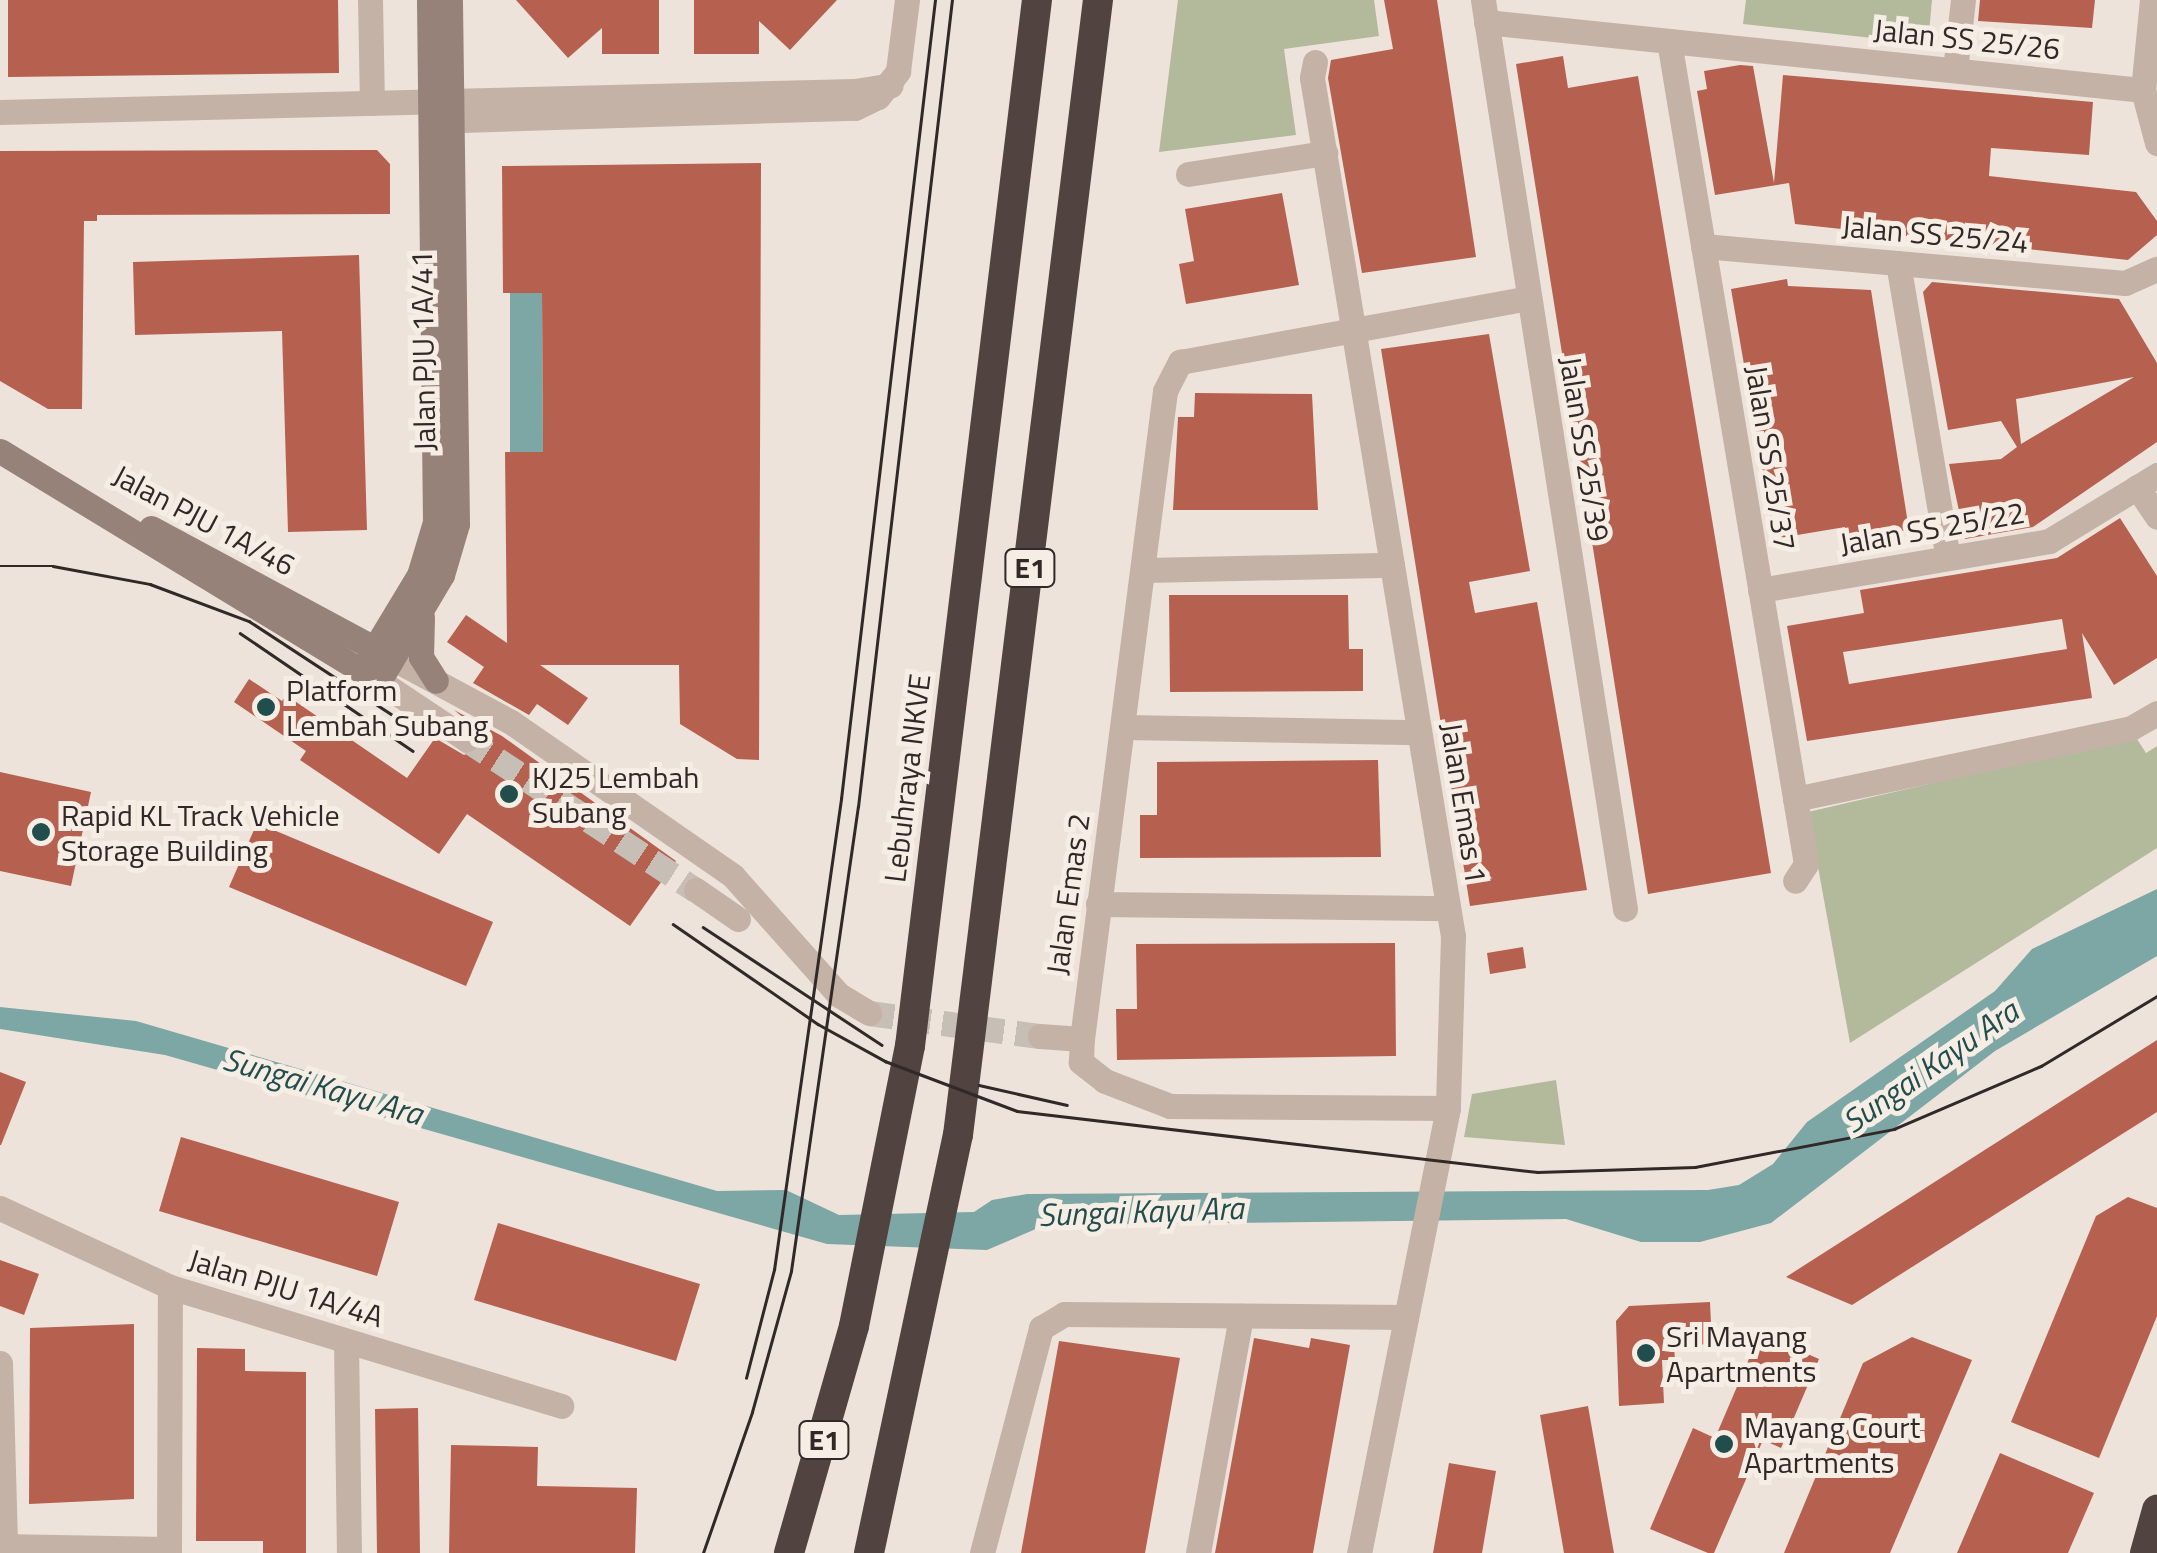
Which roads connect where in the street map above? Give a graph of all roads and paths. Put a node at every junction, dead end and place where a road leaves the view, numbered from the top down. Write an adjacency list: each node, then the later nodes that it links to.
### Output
1 (370, 0): 14 (street)
2 (429, 0): 15 (street, Jalan PJU 1A/41)
3 (450, 0): 15 (street, Jalan PJU 1A/41)
4 (908, 0): 15 (street)
5 (1037, 0): 62 (highway, Lebuhraya NKVE / E1)
6 (1098, 0): 63 (highway, E1)
7 (1963, 0): 12 (street)
8 (2152, 0): 13 (street)
9 (1484, 11): 10 (street, Jalan SS 25/26); 23 (street, Jalan SS 25/39)
10 (1670, 41): 12 (street, Jalan SS 25/26); 20 (street, Jalan SS 25/37)
11 (1316, 62): 18 (street, Jalan Emas 1)
12 (1955, 70): 13 (street, Jalan SS 25/26)
13 (2143, 90): 17 (street)
14 (372, 103): 15 (street); 16 (street)
15 (441, 111): 32 (street, Jalan PJU 1A/41); 33 (street, Jalan PJU 1A/41)
16 (0, 112)
17 (2157, 143)
18 (1324, 152): 19 (street); 24 (street, Jalan Emas 1)
19 (1188, 174)
20 (1703, 246): 21 (street, Jalan SS 25/24); 31 (street, Jalan SS 25/37)
21 (1898, 263): 22 (street, Jalan SS 25/24); 28 (street)
22 (2157, 269)
23 (1529, 298): 24 (street); 45 (street, Jalan SS 25/39)
24 (1354, 330): 29 (street, Jalan Emas 1); 30 (street, Jalan Emas 2)
25 (0, 451): 33 (street, Jalan PJU 1A/46); 34 (street, Jalan PJU 1A/46)
26 (2147, 481): 27 (street); 28 (street, Jalan SS 25/22)
27 (2157, 517)
28 (1948, 558): 31 (street, Jalan SS 25/22)
29 (1392, 565): 30 (street); 38 (street, Jalan Emas 1)
30 (1145, 570): 37 (street, Jalan Emas 2)
31 (1760, 590): 40 (street, Jalan SS 25/37)
32 (426, 602): 33 (street, Jalan PJU 1A/41); 35 (street)
33 (384, 653): 34 (street, Jalan PJU 1A/41); 35 (street, Jalan PJU 1A/46)
34 (370, 676): 39 (street, Jalan PJU 1A/46)
35 (436, 682): 47 (street, Jalan PJU 1A/46)
36 (2157, 713): 40 (street)
37 (1124, 727): 38 (street); 43 (street, Jalan Emas 2)
38 (1419, 732): 44 (street, Jalan Emas 1)
39 (466, 739)
40 (1794, 799): 41 (street, Jalan SS 25/37)
41 (1795, 882)
42 (696, 890): 46 (street)
43 (1098, 904): 44 (street); 49 (street, Jalan Emas 2)
44 (1448, 908): 50 (street, Jalan Emas 1)
45 (1624, 909)
46 (738, 918)
47 (869, 1013)
48 (1040, 1036): 49 (street)
49 (1082, 1039): 50 (street)
50 (1448, 1108): 54 (street, Jalan Emas 1)
51 (0, 1208): 52 (street, Jalan PJU 1A/4A)
52 (170, 1287): 55 (street, Jalan PJU 1A/4A); 60 (street)
53 (1241, 1316): 54 (street); 64 (street); 65 (street)
54 (1406, 1317): 66 (street, Jalan Emas 1)
55 (346, 1341): 57 (street, Jalan PJU 1A/4A); 61 (street)
56 (0, 1363): 59 (street)
57 (562, 1406)
58 (2157, 1510): 67 (highway)
59 (2, 1546): 60 (street)
60 (170, 1551)
61 (349, 1553)
62 (790, 1553)
63 (868, 1553)
64 (982, 1553)
65 (1198, 1553)
66 (1359, 1553)
67 (2145, 1553)

